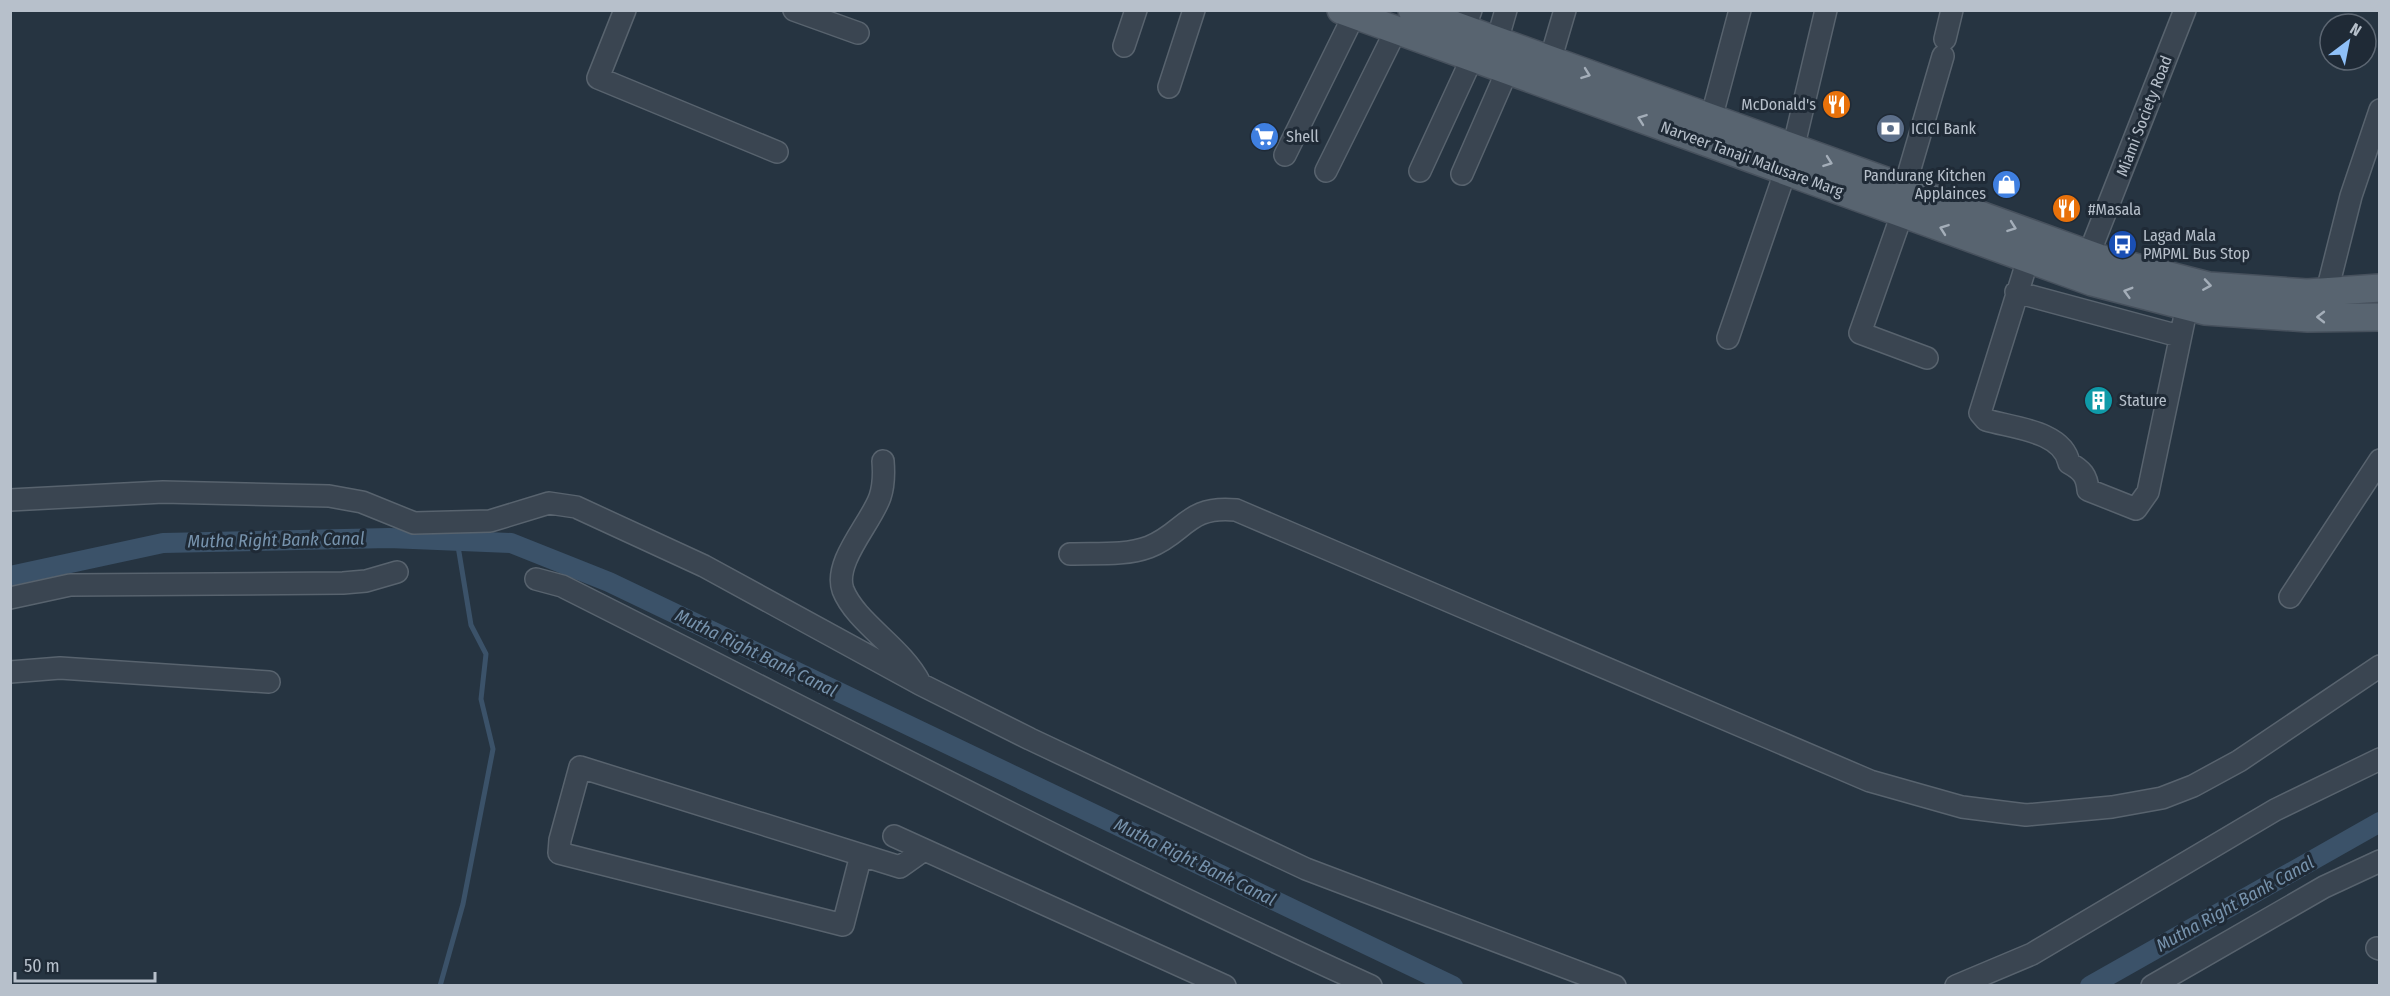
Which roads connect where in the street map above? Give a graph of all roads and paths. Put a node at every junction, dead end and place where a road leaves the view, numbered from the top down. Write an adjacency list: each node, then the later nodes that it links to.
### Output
1 (625, 10): 21 (street)
2 (794, 10): 14 (street)
3 (1136, 10): 15 (street)
4 (1194, 10): 18 (street)
5 (1506, 10): 16 (street)
6 (1565, 10): 17 (street)
7 (1740, 10): 20 (street)
8 (1826, 10): 23 (street)
9 (1952, 10): 27 (street)
10 (2186, 10): 28 (street, Miami Society Road)
11 (1347, 13): 12 (main road, Narveer Tanaji Malusare Marg); 22 (street)
12 (1404, 20): 13 (main road, Narveer Tanaji Malusare Marg); 16 (main road, Narveer Tanaji Malusare Marg); 24 (street)
13 (1468, 20): 16 (main road, Narveer Tanaji Malusare Marg)
14 (858, 33)
15 (1124, 46)
16 (1491, 58): 17 (main road, Narveer Tanaji Malusare Marg); 23 (main road, Narveer Tanaji Malusare Marg, one-way to 16); 25 (street); 26 (street)
17 (1550, 61): 20 (main road, Narveer Tanaji Malusare Marg, one-way to 20)
18 (1169, 87)
19 (2379, 110): 31 (street)
20 (1711, 119): 23 (main road, Narveer Tanaji Malusare Marg)
21 (777, 152)
22 (1285, 155)
23 (1789, 160): 27 (main road, Narveer Tanaji Malusare Marg); 36 (street)
24 (1326, 171)
25 (1420, 171)
26 (1462, 174)
27 (1903, 201): 28 (main road, Narveer Tanaji Malusare Marg, one-way to 28); 29 (main road, Narveer Tanaji Malusare Marg, one-way to 27); 37 (street)
28 (2089, 254): 31 (main road, Narveer Tanaji Malusare Marg, one-way to 31)
29 (2028, 259): 32 (street); 33 (main road, Narveer Tanaji Malusare Marg, one-way to 29)
30 (2379, 288): 31 (main road, Narveer Tanaji Malusare Marg)
31 (2326, 291)
32 (2016, 292): 35 (street); 35 (street)
33 (2187, 306): 34 (main road, Narveer Tanaji Malusare Marg, one-way to 33); 35 (street)
34 (2379, 317)
35 (2179, 336)
36 (1728, 338)
37 (1927, 358)
38 (2379, 460): 44 (street)
39 (883, 461): 49 (street)
40 (10, 500): 49 (street)
41 (1070, 554): 46 (street)
42 (397, 572): 45 (street)
43 (537, 579): 57 (street)
44 (2290, 597)
45 (10, 598)
46 (2379, 666)
47 (10, 672): 48 (street)
48 (269, 682)
49 (920, 684): 58 (street)
50 (2379, 759): 59 (street)
51 (894, 836): 52 (street)
52 (924, 850): 53 (street); 56 (street)
53 (854, 853): 53 (street); 55 (street)
54 (2379, 861): 60 (street)
55 (834, 903)
56 (1225, 986)
57 (1371, 986)
58 (1615, 986)
59 (1956, 986)
60 (2152, 986)

